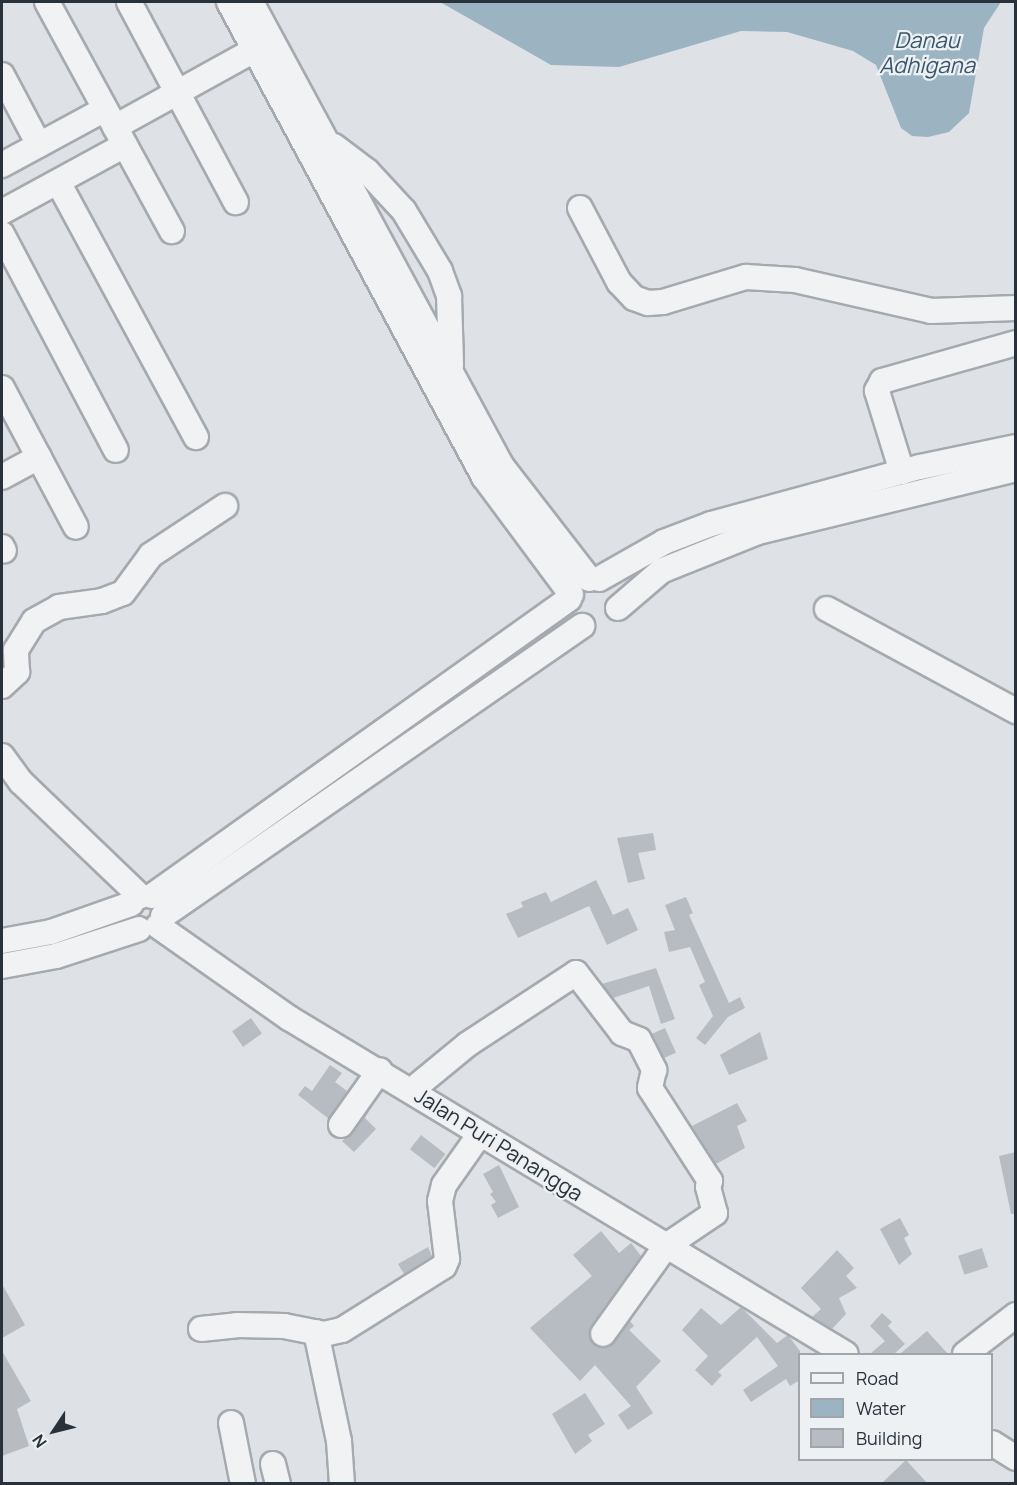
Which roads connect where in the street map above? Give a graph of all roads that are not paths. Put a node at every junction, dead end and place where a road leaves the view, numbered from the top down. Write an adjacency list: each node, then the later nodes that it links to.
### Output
1 (47, 2): 8 (street)
2 (129, 2): 7 (street)
3 (229, 2): 5 (street)
4 (251, 2): 5 (street)
5 (263, 45): 7 (street); 9 (street); 20 (street)
6 (2, 75): 10 (street)
7 (177, 92): 8 (street); 13 (street)
8 (115, 127): 10 (street); 12 (street); 16 (street)
9 (326, 140): 20 (street); 20 (street)
10 (39, 145): 11 (street)
11 (2, 165)
12 (58, 182): 15 (street); 22 (street)
13 (236, 202)
14 (580, 208): 18 (street)
15 (2, 212)
16 (171, 231)
17 (2, 234): 24 (street)
18 (1016, 308)
19 (1016, 343): 27 (street)
20 (445, 384): 31 (street)
21 (2, 388): 25 (street)
22 (196, 437)
23 (1016, 447): 27 (street)
24 (116, 450)
25 (39, 457): 28 (street); 30 (street)
26 (1016, 469): 27 (street)
27 (915, 476): 31 (street); 32 (street)
28 (2, 477)
29 (225, 506): 35 (street)
30 (76, 527)
31 (582, 588): 32 (street); 34 (street); 38 (street)
32 (618, 608): 34 (street)
33 (827, 609): 36 (street)
34 (582, 626): 38 (street)
35 (2, 686)
36 (1016, 711)
37 (2, 756): 38 (street, Jalan Puri Panangga)
38 (147, 911): 39 (street); 40 (street); 41 (street, Jalan Puri Panangga)
39 (2, 941)
40 (2, 966)
41 (380, 1070): 42 (street, Jalan Puri Panangga); 43 (street)
42 (412, 1090): 44 (street, Jalan Puri Panangga); 45 (street)
43 (340, 1125)
44 (480, 1134): 45 (street, Jalan Puri Panangga); 48 (street)
45 (666, 1246): 49 (street); 50 (street, Jalan Puri Panangga)
46 (1016, 1315): 51 (street)
47 (201, 1329): 48 (street)
48 (316, 1332): 56 (street)
49 (603, 1334)
50 (844, 1353)
51 (966, 1353)
52 (231, 1424): 55 (street)
53 (993, 1444): 54 (street)
54 (1016, 1458)
55 (243, 1484)
56 (342, 1484)

